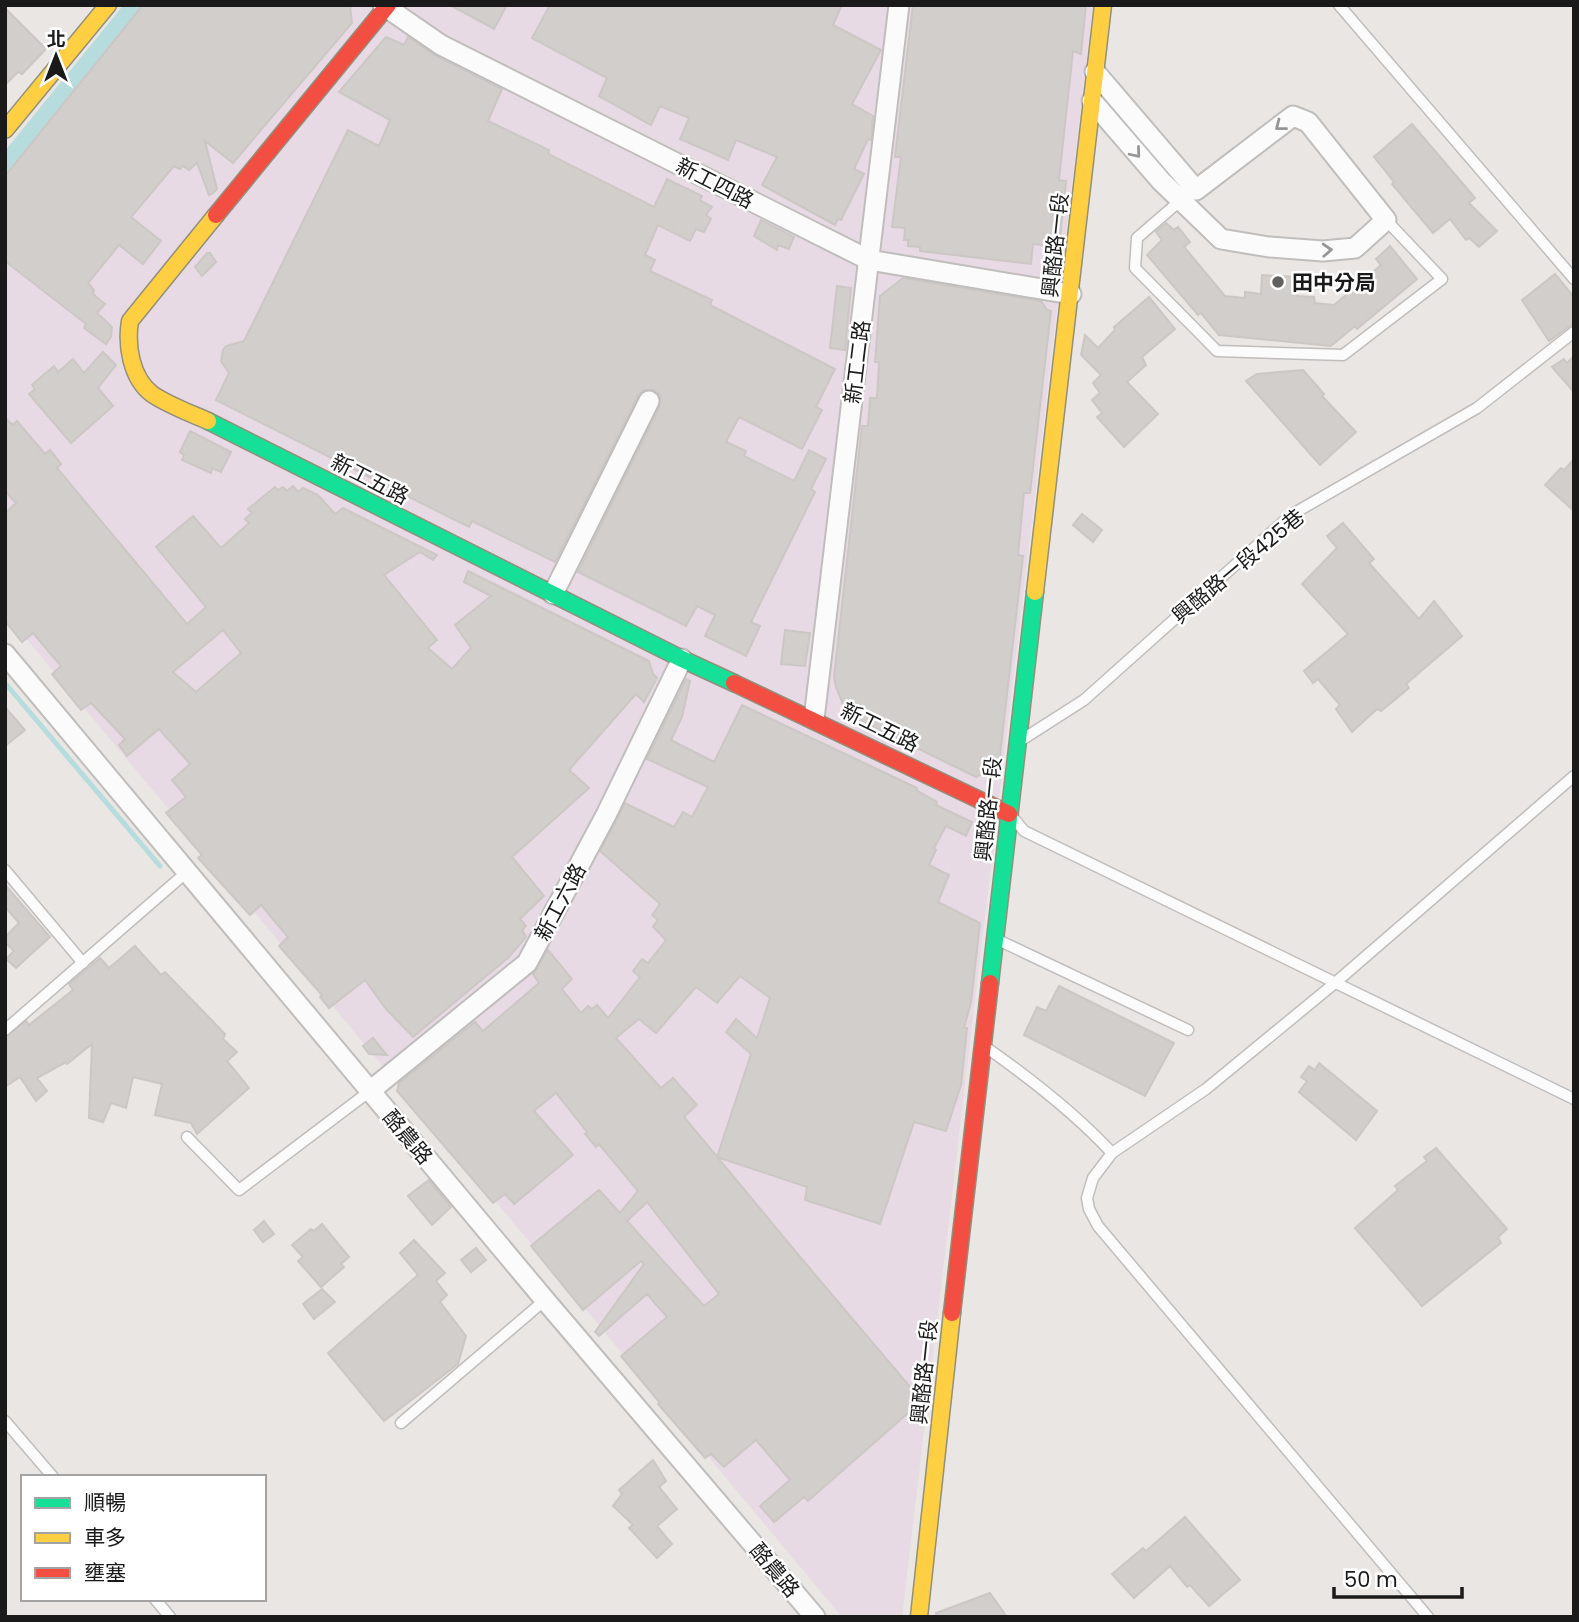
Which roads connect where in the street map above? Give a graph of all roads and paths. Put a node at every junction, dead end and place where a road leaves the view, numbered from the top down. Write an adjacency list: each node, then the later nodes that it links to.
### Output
1 (108, 5): 8 (street)
2 (899, 5): 11 (street, 新工二路)
3 (1103, 5): 6 (street, 興酪路一段)
4 (1339, 5): 12 (lane)
5 (386, 6): 11 (street, 新工四路); 16 (street, 新工五路)
6 (1095, 72): 7 (street, 興酪路一段); 9 (street)
7 (1092, 101): 9 (street, one-way to 9); 13 (street, 興酪路一段)
8 (5, 130)
9 (1189, 195): 10 (street, one-way to 10); 10 (street, one-way to 9); 10 (lane)
10 (1385, 220)
11 (869, 260): 13 (street, 新工四路); 19 (street, 新工二路)
12 (1574, 279)
13 (1071, 294): 20 (street, 興酪路一段)
14 (1574, 332): 20 (lane, 興酪路一段425巷)
15 (649, 401): 16 (street)
16 (553, 594): 18 (street, 新工五路)
17 (5, 654): 24 (street, 酪農路)
18 (682, 659): 19 (street, 新工五路); 31 (street, 新工六路)
19 (814, 719): 22 (street, 新工五路)
20 (1016, 743): 22 (street, 興酪路一段)
21 (1574, 776): 27 (lane)
22 (1009, 814): 25 (street, 興酪路一段); 27 (lane)
23 (5, 870): 26 (lane)
24 (188, 871): 26 (lane); 31 (street, 酪農路)
25 (996, 939): 29 (lane); 30 (street, 興酪路一段)
26 (83, 962): 28 (lane)
27 (1335, 983): 32 (lane); 34 (lane)
28 (5, 1030)
29 (1188, 1030)
30 (983, 1045): 34 (lane); 42 (street, 興酪路一段)
31 (370, 1091): 33 (lane); 35 (street, 酪農路)
32 (1574, 1099)
33 (187, 1137)
34 (1112, 1153): 43 (lane)
35 (545, 1300): 37 (lane); 41 (street, 酪農路)
36 (5, 1421): 38 (lane)
37 (401, 1423)
38 (51, 1475)
39 (157, 1601): 40 (lane)
40 (170, 1617)
41 (815, 1617)
42 (919, 1617)
43 (1428, 1617)

